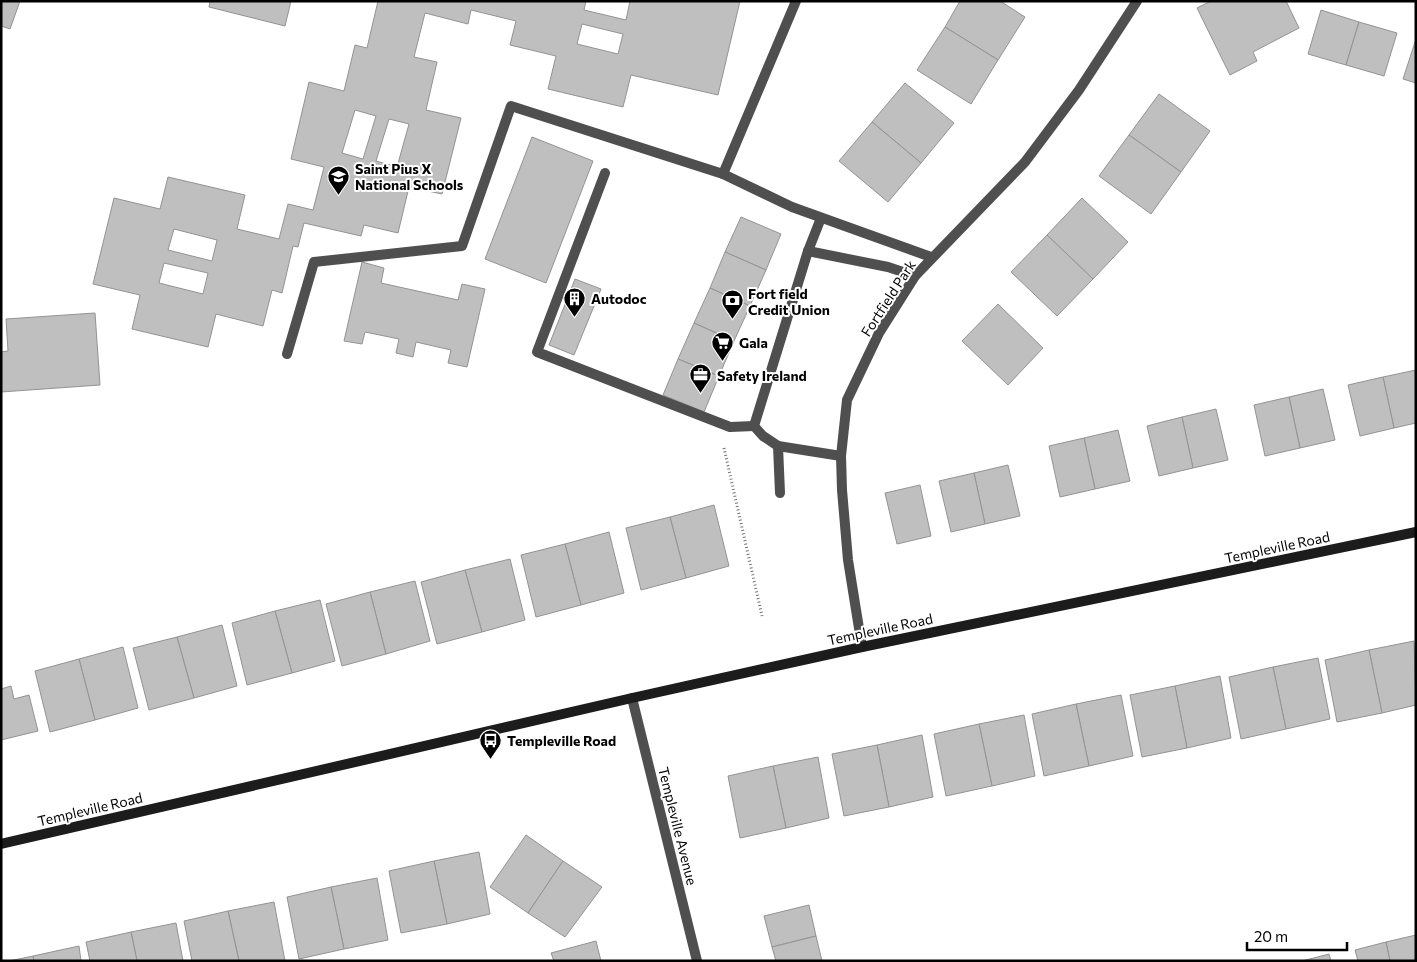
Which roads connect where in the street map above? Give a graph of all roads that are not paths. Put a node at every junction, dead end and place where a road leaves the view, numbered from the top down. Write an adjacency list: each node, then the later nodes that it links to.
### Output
1 (796, 1): 4 (street)
2 (1137, 1): 7 (street, Fortfield Park)
3 (605, 173): 10 (street)
4 (723, 174): 5 (street); 9 (street)
5 (821, 218): 6 (street); 7 (street)
6 (808, 251): 8 (street); 10 (street)
7 (931, 257): 8 (street, Fortfield Park)
8 (915, 276): 12 (street, Fortfield Park)
9 (287, 354)
10 (754, 426): 11 (street)
11 (778, 446): 12 (street); 13 (street)
12 (841, 456): 15 (street, Fortfield Park)
13 (780, 493)
14 (1416, 532): 15 (main road, Templeville Road)
15 (862, 647): 16 (main road, Templeville Road)
16 (632, 698): 17 (main road, Templeville Road); 18 (street, Templeville Avenue)
17 (1, 844)
18 (697, 961)

